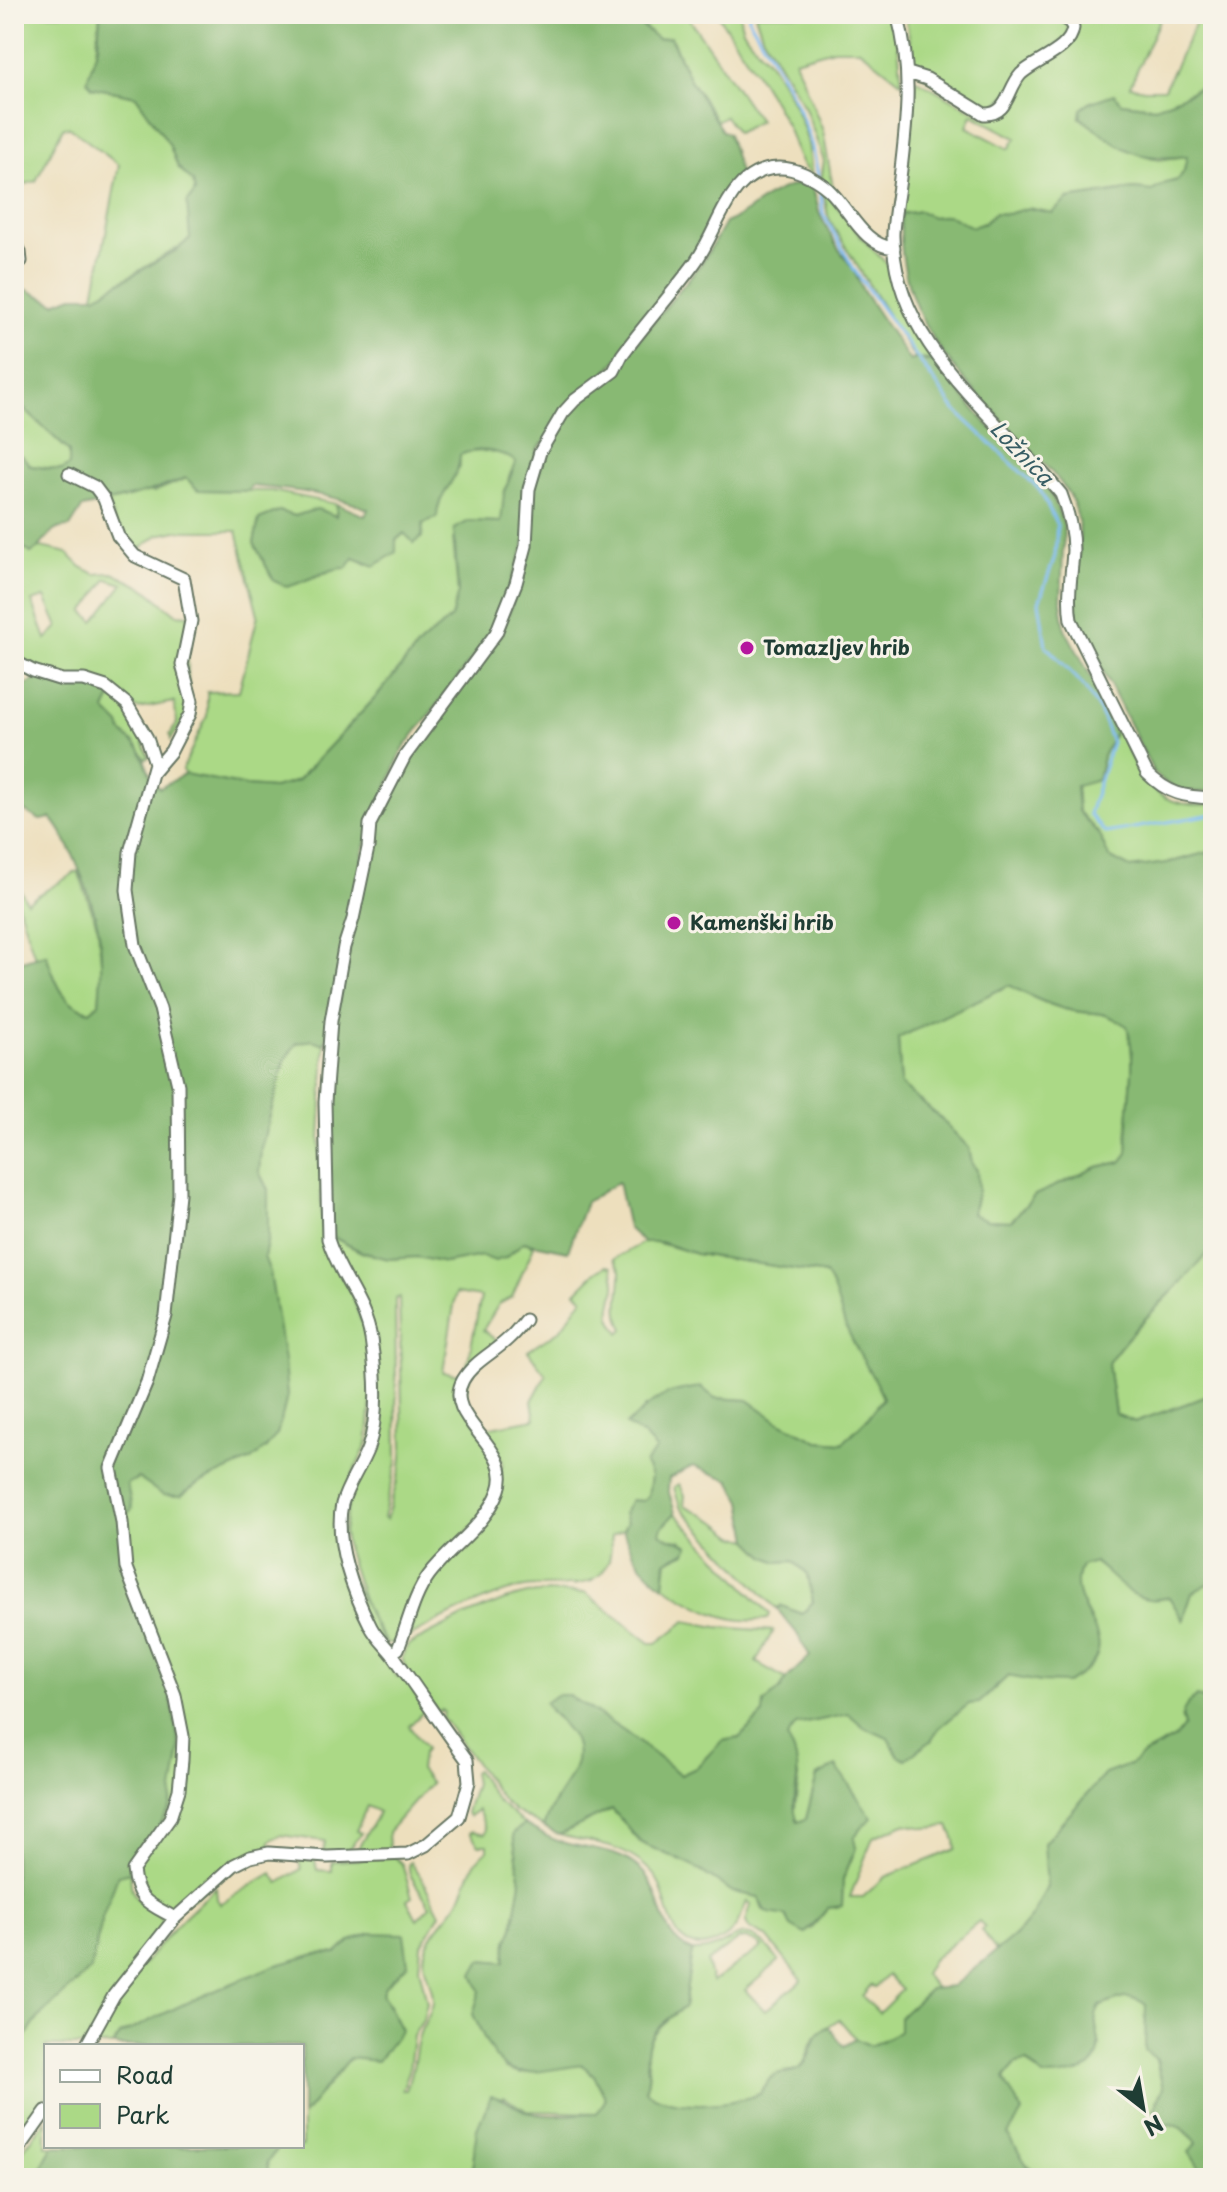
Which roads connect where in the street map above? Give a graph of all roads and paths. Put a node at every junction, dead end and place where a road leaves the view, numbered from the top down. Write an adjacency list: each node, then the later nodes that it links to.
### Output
1 (897, 14): 3 (street)
2 (1055, 14): 3 (street)
3 (908, 73): 5 (street)
4 (14, 238): 6 (street)
5 (894, 248): 10 (street); 13 (street)
6 (14, 265)
7 (69, 474): 9 (street)
8 (14, 661): 9 (street)
9 (152, 773): 13 (street)
10 (1213, 798)
11 (525, 1320): 12 (street)
12 (398, 1649)
13 (175, 1918): 14 (street)
14 (87, 2044)
15 (44, 2114): 16 (street)
16 (14, 2156)

